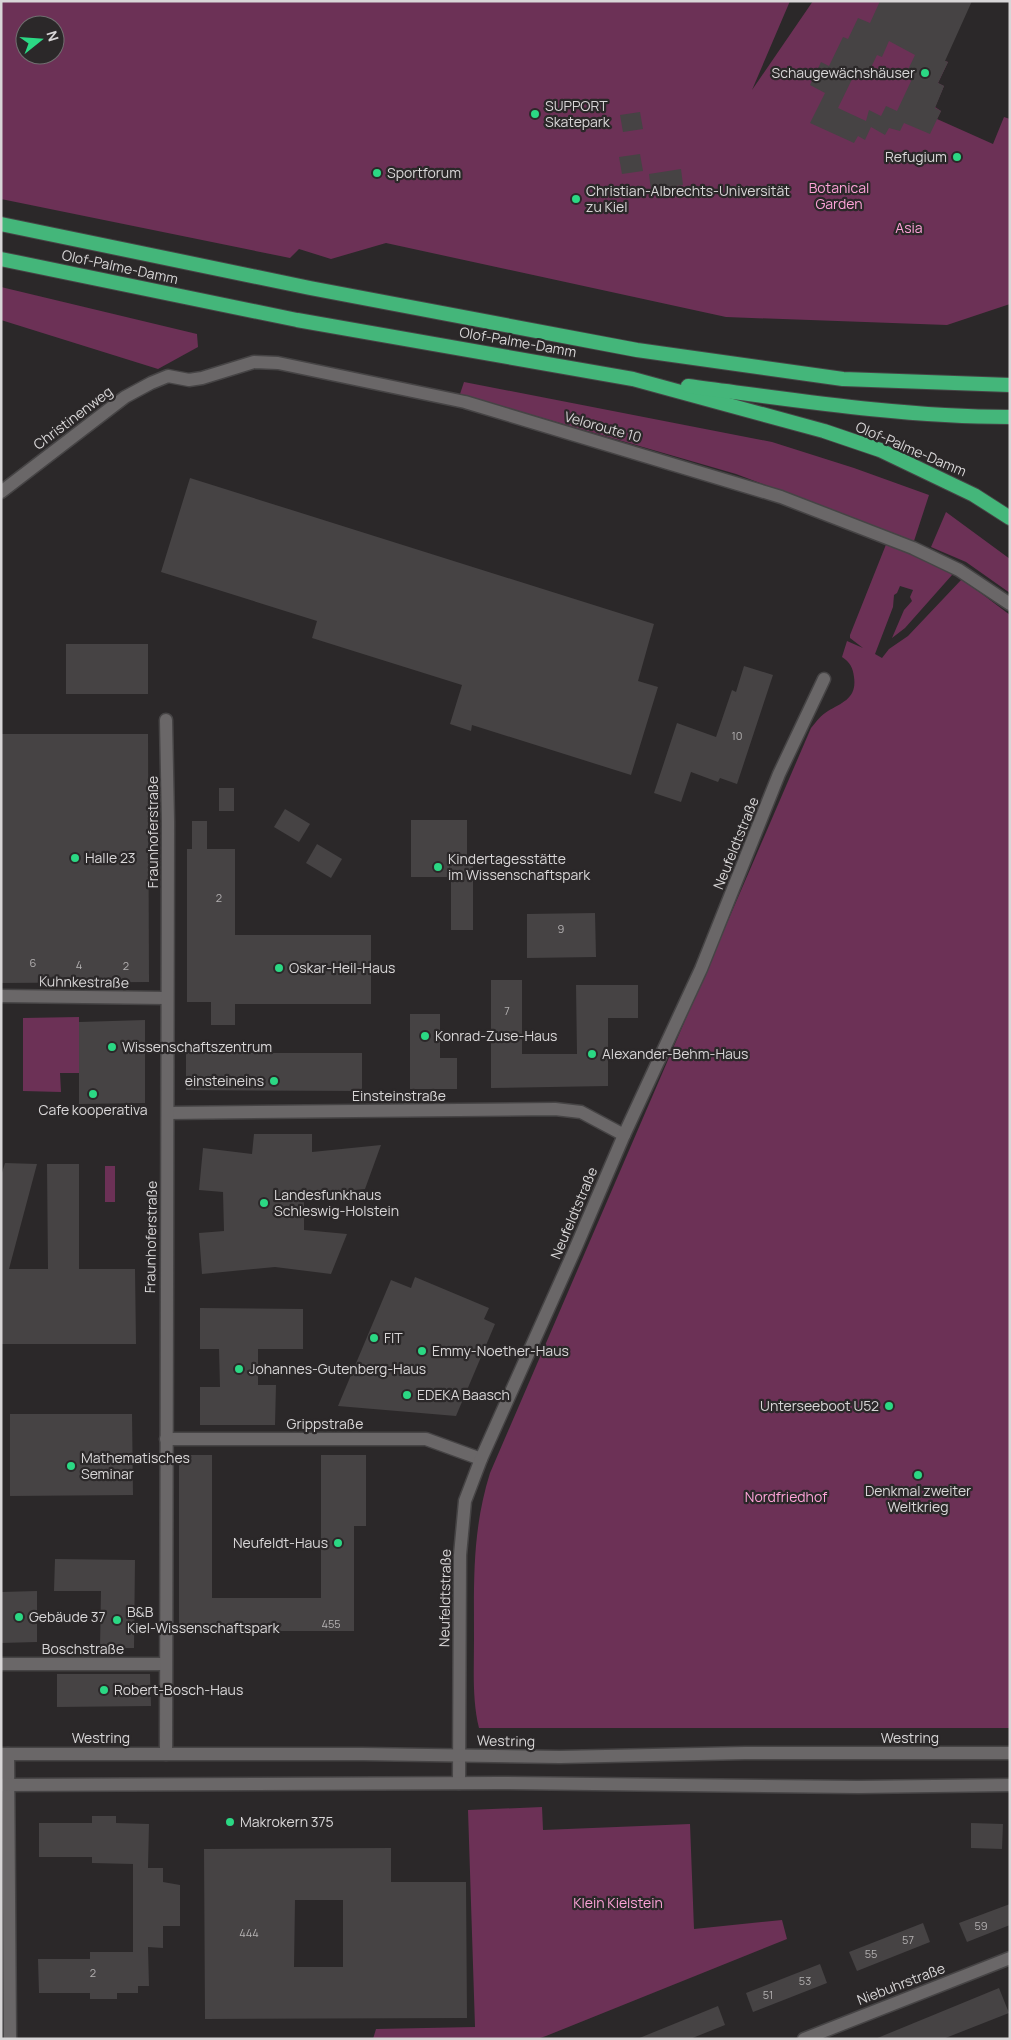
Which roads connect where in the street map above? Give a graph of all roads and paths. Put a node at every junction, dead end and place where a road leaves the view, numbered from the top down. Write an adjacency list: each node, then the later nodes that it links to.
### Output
1 (1, 224): 5 (highway, Olof-Palme-Damm)
2 (1, 260): 4 (highway, Olof-Palme-Damm)
3 (168, 376): 7 (street, Christinenweg); 9 (street, Veloroute 10)
4 (633, 379): 6 (highway); 8 (highway, Olof-Palme-Damm)
5 (1010, 385)
6 (1010, 417)
7 (1, 492)
8 (1010, 518)
9 (1010, 604)
10 (824, 679): 15 (street, Neufeldtstraße)
11 (166, 720): 13 (street, Fraunhoferstraße)
12 (1, 996): 13 (street, Kuhnkestraße)
13 (167, 998): 14 (street, Fraunhoferstraße)
14 (168, 1113): 15 (street, Einsteinstraße); 16 (street, Fraunhoferstraße)
15 (624, 1136): 17 (street, Neufeldtstraße)
16 (166, 1439): 17 (street, Grippstraße); 19 (street, Fraunhoferstraße)
17 (481, 1459): 23 (street, Neufeldtstraße)
18 (1, 1664): 19 (street, Boschstraße)
19 (165, 1664): 22 (street, Fraunhoferstraße)
20 (1010, 1753): 23 (street, Westring)
21 (5, 1754): 22 (street, Westring); 25 (street)
22 (166, 1754): 23 (street, Westring)
23 (460, 1755): 24 (street, Neufeldtstraße)
24 (459, 1783): 25 (street); 26 (street)
25 (5, 1785): 28 (street)
26 (1010, 1785)
27 (1010, 1958): 29 (street, Niebuhrstraße)
28 (10, 2039)
29 (804, 2039)

